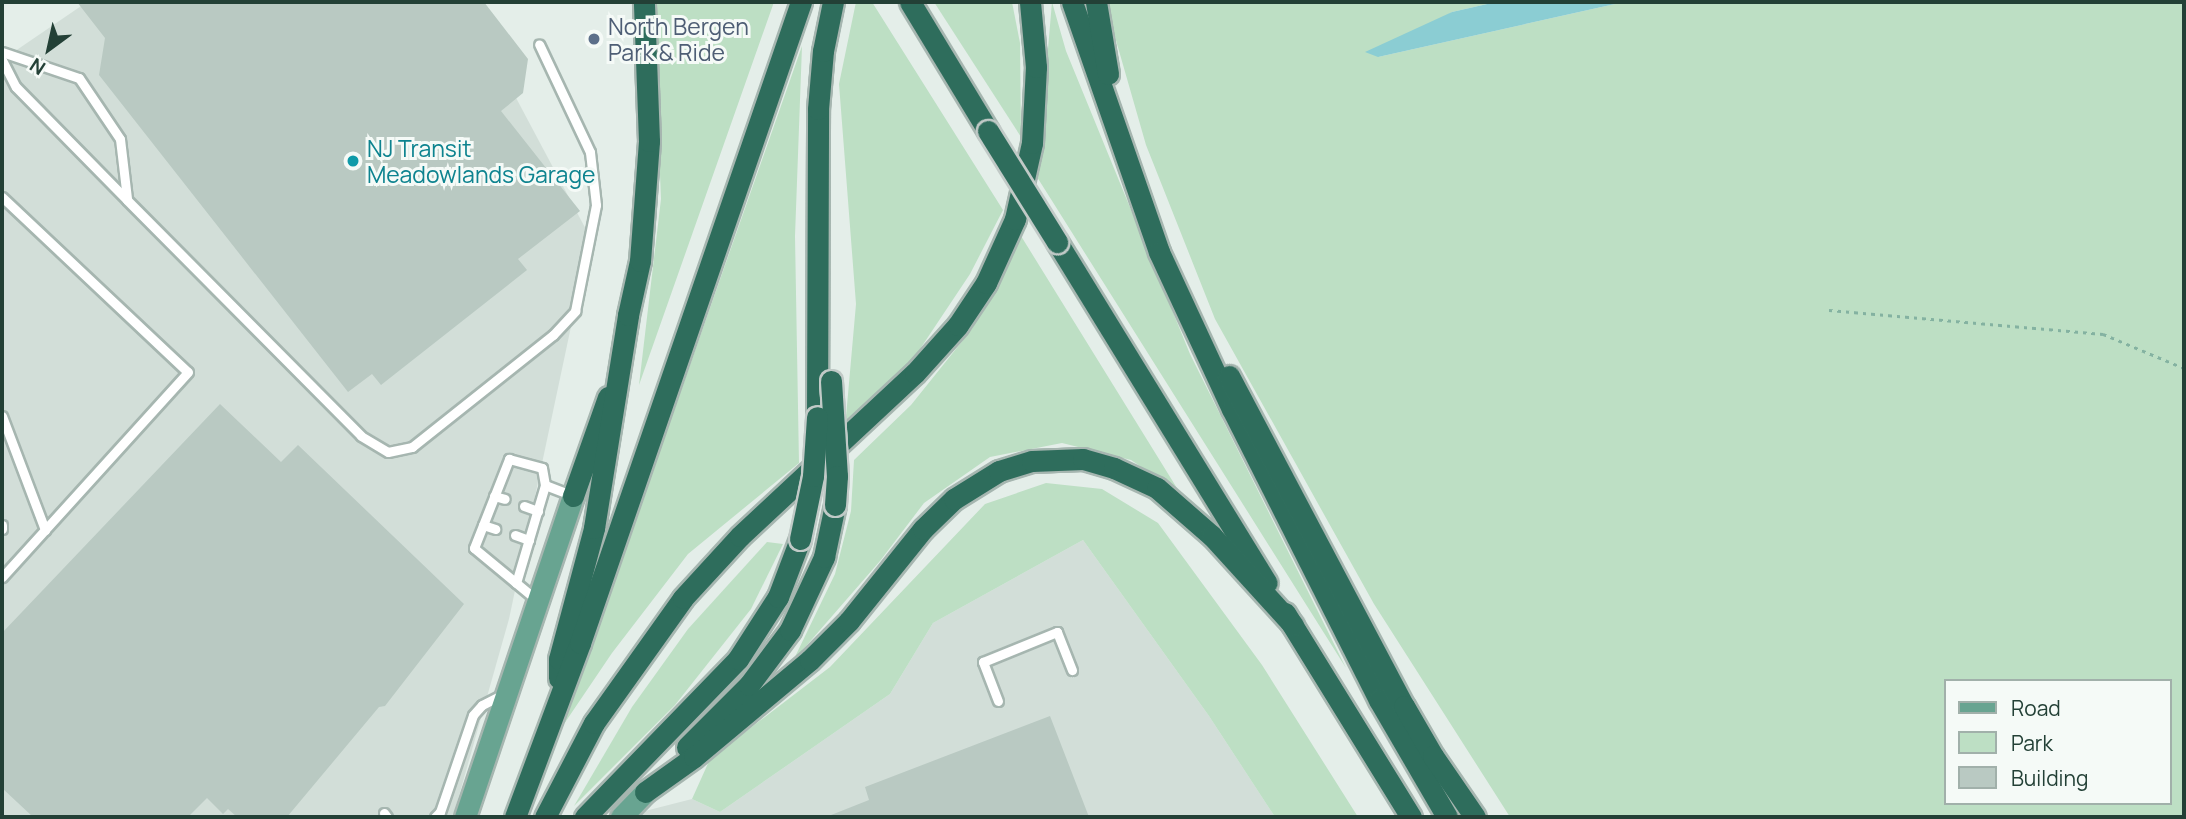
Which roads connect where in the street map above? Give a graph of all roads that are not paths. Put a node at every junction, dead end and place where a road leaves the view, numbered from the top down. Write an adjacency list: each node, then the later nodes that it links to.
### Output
1 (644, 2): 16 (highway)
2 (801, 2): 36 (highway)
3 (833, 2): 14 (highway)
4 (910, 2): 32 (highway, bridge)
5 (1030, 2): 41 (highway)
6 (1072, 2): 11 (highway)
7 (1096, 2): 11 (highway)
8 (539, 44): 13 (lane)
9 (2, 52): 13 (lane)
10 (2, 60): 13 (lane)
11 (1123, 152): 15 (highway)
12 (2, 197): 26 (lane)
13 (127, 200)
14 (818, 273): 37 (highway, bridge); 42 (highway, bridge)
15 (1184, 303): 45 (highway); 46 (highway)
16 (620, 373): 20 (highway); 36 (highway)
17 (2, 415): 26 (lane)
18 (545, 485): 19 (lane); 20 (lane); 23 (lane)
19 (494, 496): 21 (lane); 24 (lane)
20 (573, 496): 31 (main road)
21 (505, 499)
22 (524, 506): 23 (lane)
23 (538, 510): 28 (lane)
24 (483, 525): 25 (lane); 30 (lane)
25 (495, 529)
26 (45, 530): 29 (lane)
27 (515, 535): 28 (lane)
28 (529, 540): 30 (lane)
29 (2, 578)
30 (516, 583): 31 (lane)
31 (538, 601): 34 (main road)
32 (1293, 625): 37 (highway); 44 (highway)
33 (1072, 670): 35 (lane)
34 (507, 692): 38 (lane); 39 (main road)
35 (998, 701)
36 (558, 702): 40 (highway)
37 (645, 792): 43 (main road)
38 (435, 817)
39 (465, 817)
40 (515, 817)
41 (545, 817)
42 (584, 817)
43 (621, 817)
44 (1411, 817)
45 (1447, 817)
46 (1475, 817)

